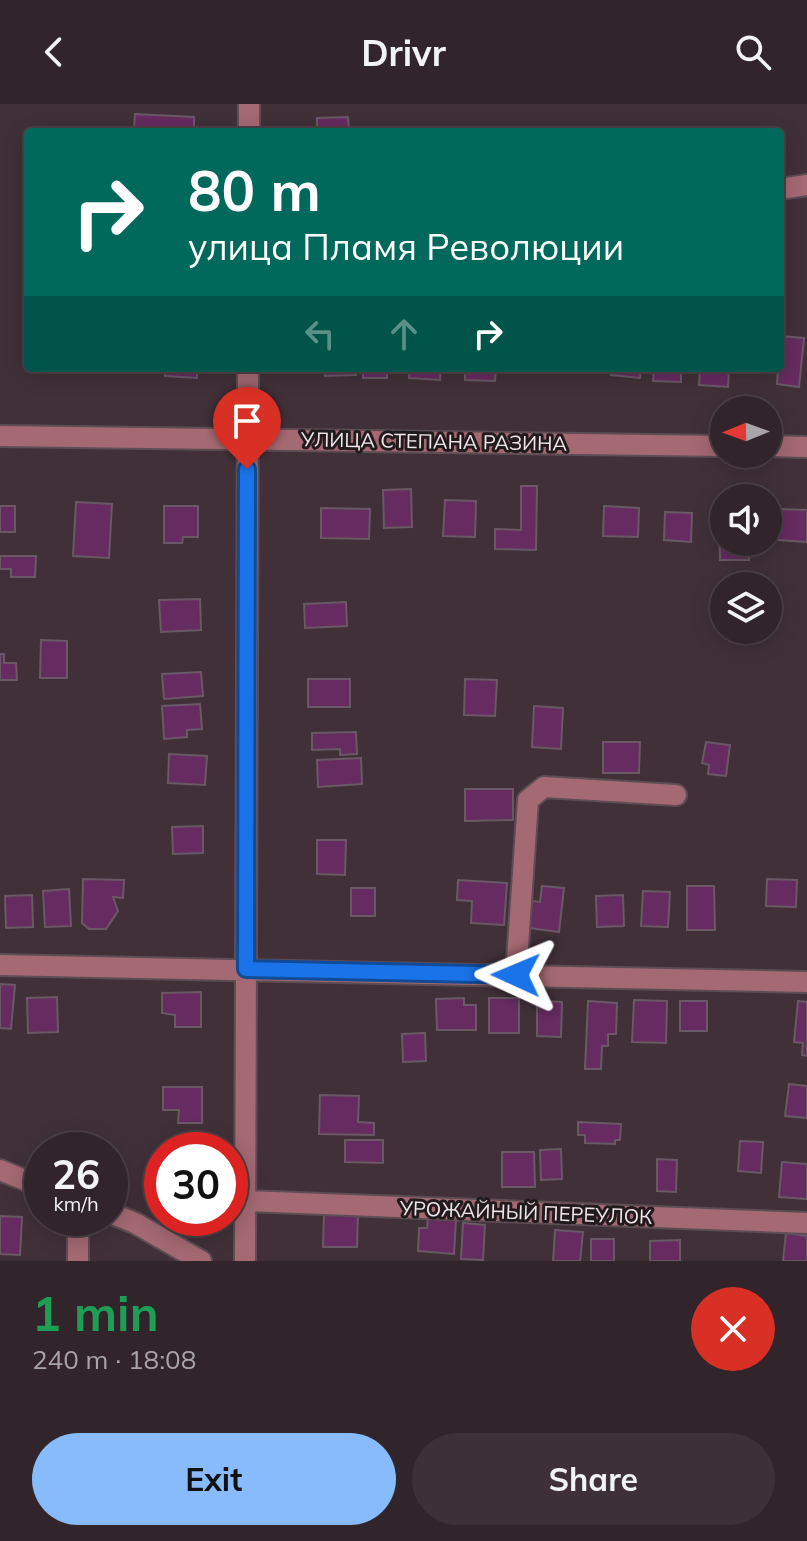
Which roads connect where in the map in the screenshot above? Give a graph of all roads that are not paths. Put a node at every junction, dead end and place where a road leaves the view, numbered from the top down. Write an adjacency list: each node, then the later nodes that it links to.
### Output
1 (249, 104): 2 (street)
2 (249, 128)
3 (807, 185): 4 (street)
4 (784, 188)
5 (248, 372): 7 (street)
6 (0, 436): 7 (street, УЛИЦА СТЕПАНА РАЗИНА)
7 (248, 438): 8 (street, УЛИЦА СТЕПАНА РАЗИНА); 13 (street)
8 (710, 446)
9 (782, 446): 10 (street)
10 (807, 447)
11 (676, 795): 14 (street)
12 (0, 965): 13 (street)
13 (246, 969): 14 (street); 16 (street)
14 (516, 975): 15 (street)
15 (807, 982)
16 (245, 1132)
17 (0, 1170): 18 (street)
18 (24, 1180)
19 (248, 1201): 21 (street, УРОЖАЙНЫЙ ПЕРЕУЛОК)
20 (128, 1220): 25 (street)
21 (807, 1223)
22 (78, 1236): 24 (street)
23 (245, 1236): 26 (street)
24 (78, 1261)
25 (201, 1261)
26 (245, 1261)

